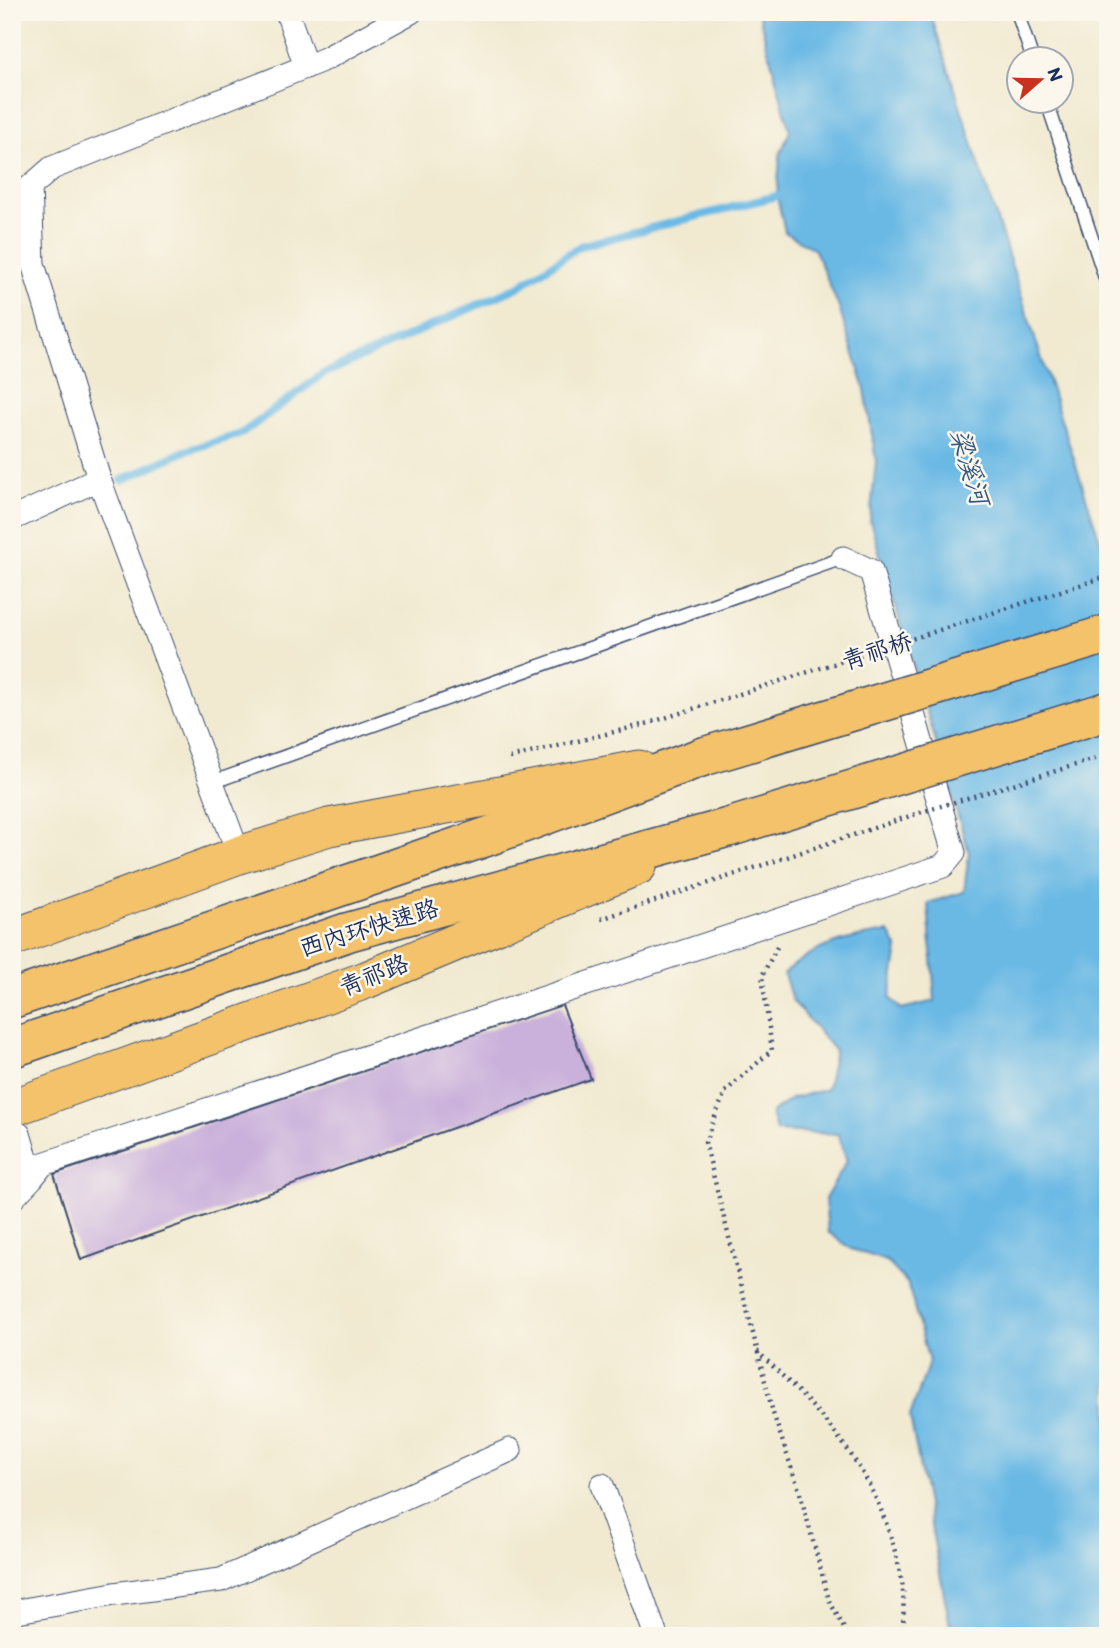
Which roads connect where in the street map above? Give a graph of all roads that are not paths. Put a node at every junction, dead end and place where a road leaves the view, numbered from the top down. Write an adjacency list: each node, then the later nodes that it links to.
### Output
1 (287, 12): 5 (street)
2 (411, 12): 5 (street)
3 (1017, 12): 4 (lane)
4 (1028, 46)
5 (306, 67): 8 (street)
6 (1051, 116): 7 (lane)
7 (1108, 287)
8 (99, 479): 9 (street); 14 (street)
9 (12, 519)
10 (843, 558): 14 (lane); 21 (street)
11 (1108, 634): 13 (highway, 青祁桥, bridge)
12 (1108, 711): 15 (highway, bridge)
13 (702, 757): 16 (main road); 18 (highway, 西内环快速路)
14 (213, 782): 16 (street)
15 (730, 827): 19 (highway, 西内环快速路); 20 (main road, 青祁路)
16 (239, 855): 17 (main road)
17 (12, 938)
18 (12, 999)
19 (12, 1048)
20 (15, 1121): 21 (street)
21 (32, 1178): 22 (street)
22 (12, 1199)
23 (510, 1450): 25 (street)
24 (603, 1485): 26 (street)
25 (12, 1612)
26 (656, 1636)

